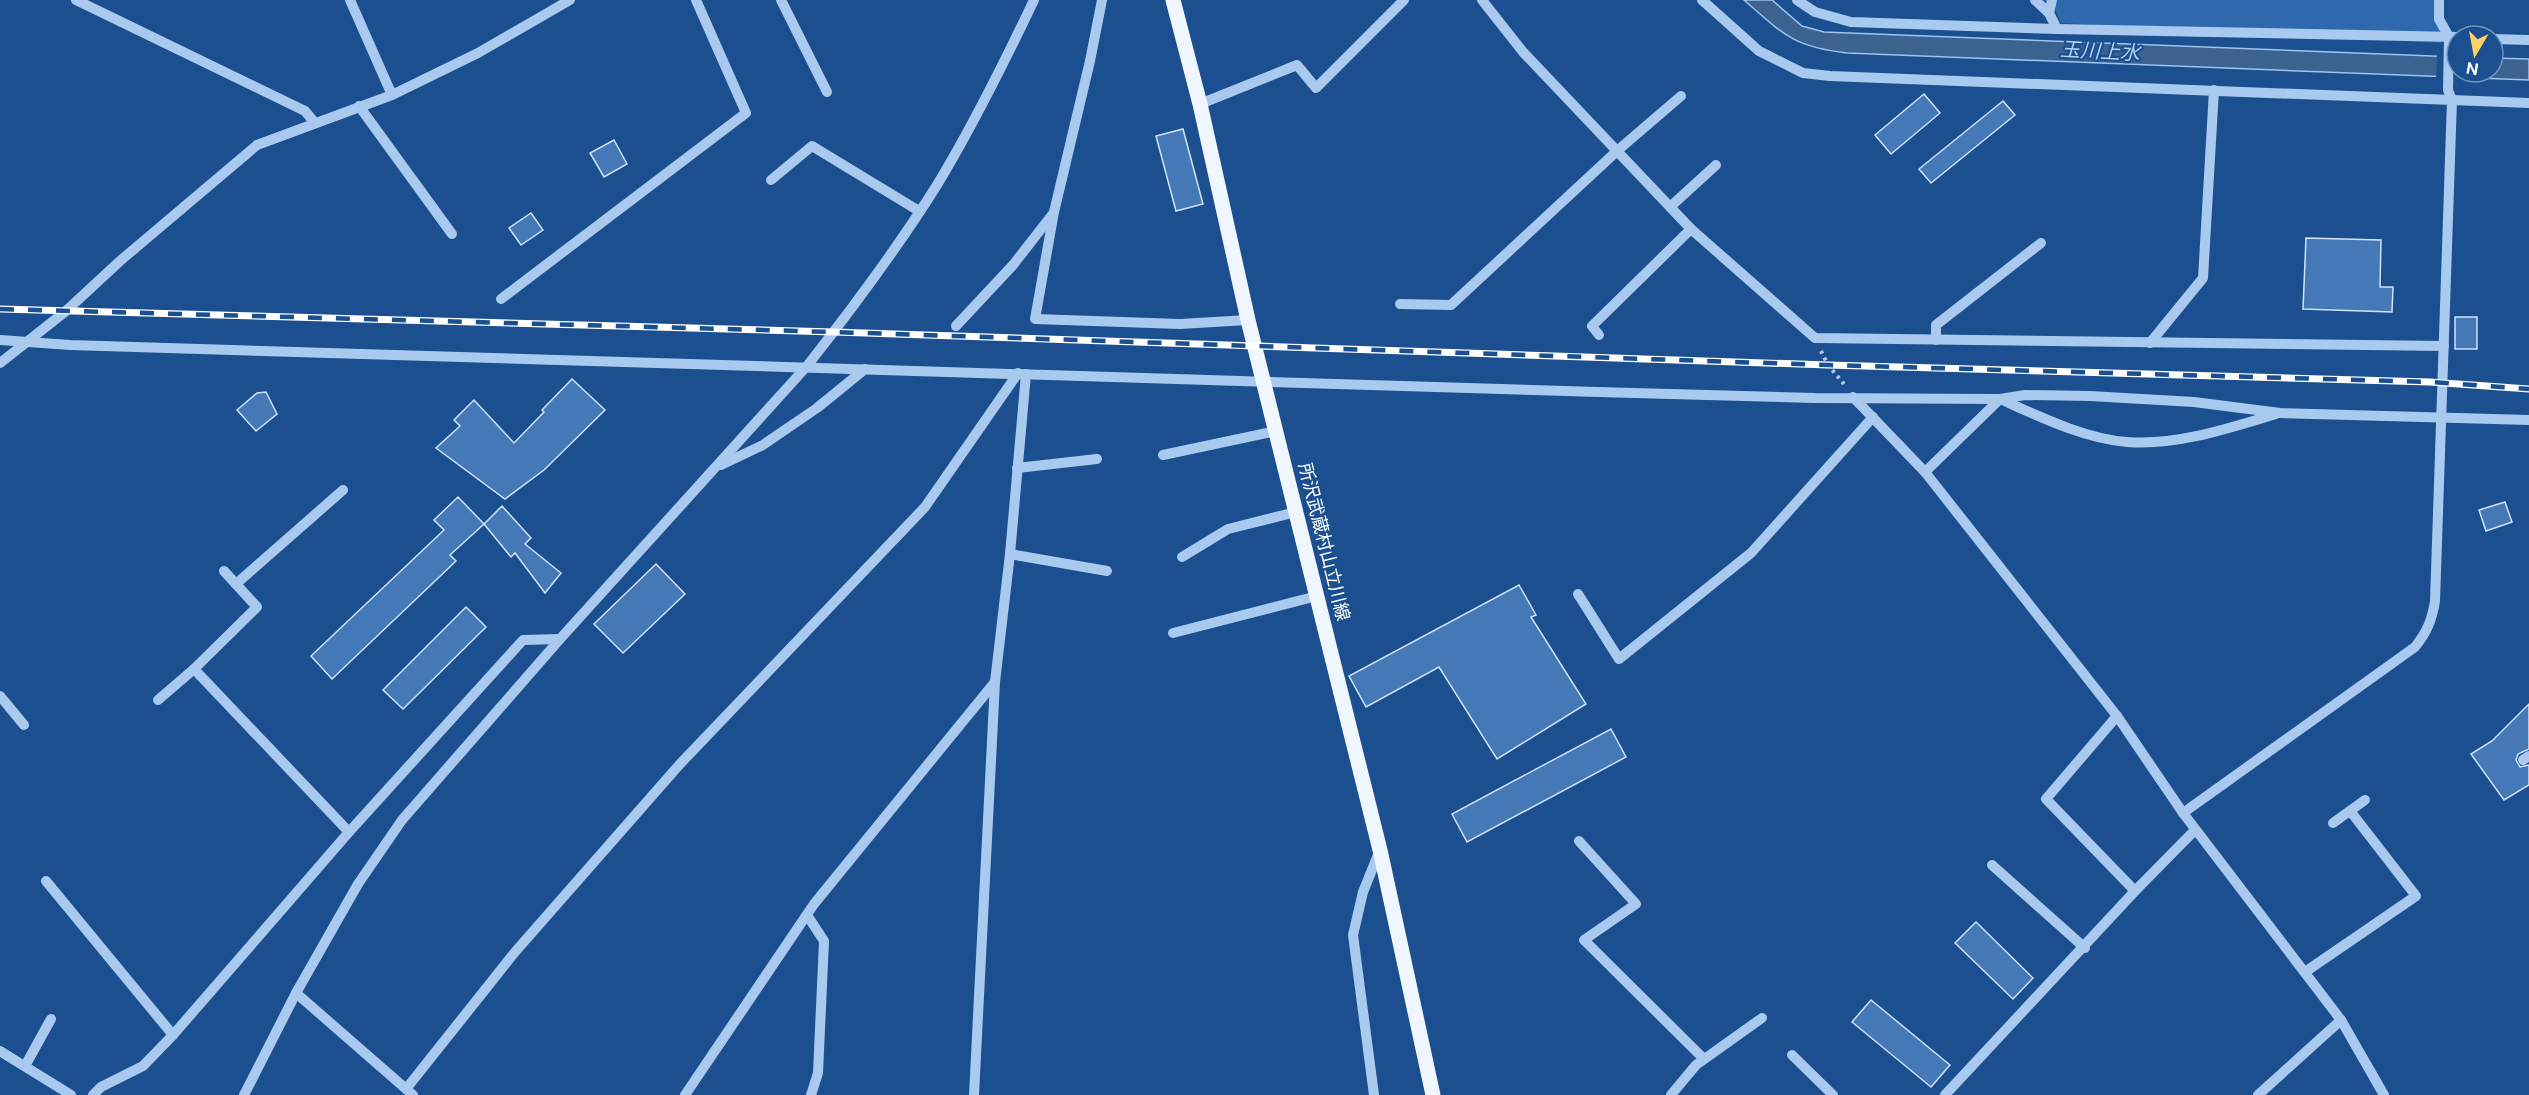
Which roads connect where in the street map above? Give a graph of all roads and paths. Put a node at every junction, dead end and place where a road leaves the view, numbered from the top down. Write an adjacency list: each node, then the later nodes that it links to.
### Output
1 (76, 0): 31 (street)
2 (350, 0): 25 (street)
3 (570, 0): 25 (street)
4 (696, 0): 41 (street)
5 (781, 0): 24 (street)
6 (1034, 0): 36 (street)
7 (1102, 0): 37 (street)
8 (1173, 0): 28 (main road, 所沢武蔵村山立川線)
9 (1404, 0): 28 (street)
10 (1482, 0): 32 (street)
11 (1702, 0): 23 (street)
12 (1797, 0): 18 (street)
13 (2035, 0): 16 (street)
14 (2052, 0): 16 (street)
15 (2439, 0): 17 (street)
16 (2049, 13): 18 (street)
17 (2445, 27)
18 (2058, 29): 19 (street)
19 (2445, 37)
20 (2505, 39): 21 (street)
21 (2529, 40)
22 (2450, 84): 26 (street)
23 (2214, 90): 26 (street); 50 (street)
24 (827, 92)
25 (392, 95): 30 (street)
26 (2450, 95): 29 (street); 51 (street)
27 (1681, 96): 32 (street)
28 (1200, 104): 43 (main road, 所沢武蔵村山立川線)
29 (2529, 104)
30 (359, 106): 31 (street); 39 (street)
31 (315, 123): 49 (street)
32 (1617, 151): 35 (street); 42 (street)
33 (1716, 165): 35 (street)
34 (771, 180): 36 (street)
35 (1670, 207): 38 (street)
36 (919, 211): 53 (street)
37 (1054, 212): 43 (street); 44 (street)
38 (1691, 229): 45 (street); 46 (street)
39 (452, 234)
40 (2041, 243): 48 (street)
41 (501, 299)
42 (1400, 304)
43 (1248, 320): 56 (main road, 所沢武蔵村山立川線)
44 (956, 326)
45 (1599, 335)
46 (1815, 338): 48 (street); 57 (path)
47 (0, 340): 49 (street)
48 (1936, 340): 50 (street)
49 (28, 342): 52 (street); 53 (street)
50 (2150, 343): 51 (street)
51 (2444, 346): 61 (street)
52 (0, 363)
53 (807, 366): 54 (street); 66 (street)
54 (865, 369): 55 (street); 66 (street)
55 (1022, 374): 56 (street); 67 (street); 109 (street)
56 (1264, 380): 57 (street); 63 (main road, 所沢武蔵村山立川線)
57 (1853, 397): 58 (street); 60 (street)
58 (2000, 399): 59 (street); 59 (street); 68 (street)
59 (2280, 413): 61 (street)
60 (1873, 417): 68 (street); 76 (street)
61 (2440, 418): 62 (street); 88 (street)
62 (2529, 420)
63 (1276, 431): 64 (street); 70 (main road, 所沢武蔵村山立川線)
64 (1163, 455)
65 (1097, 459): 67 (street)
66 (715, 468): 79 (street)
67 (1017, 468): 71 (street)
68 (1925, 472): 84 (street)
69 (343, 490): 75 (street)
70 (1296, 512): 72 (street); 77 (main road, 所沢武蔵村山立川線)
71 (1010, 554): 74 (street); 81 (street)
72 (1182, 557)
73 (224, 571): 75 (street)
74 (1107, 571)
75 (236, 584): 80 (street)
76 (1578, 594)
77 (1317, 597): 78 (street); 93 (main road, 所沢武蔵村山立川線)
78 (1173, 633)
79 (560, 639): 91 (street); 100 (street)
80 (194, 669): 83 (street); 91 (street)
81 (995, 682): 97 (street); 115 (street)
82 (0, 696): 85 (street)
83 (158, 700)
84 (2117, 716): 88 (street); 96 (street)
85 (24, 725)
86 (2365, 800): 87 (street)
87 (2351, 812): 89 (street); 99 (street)
88 (2183, 813): 90 (street)
89 (2333, 823)
90 (2195, 830): 96 (street); 99 (street)
91 (349, 832): 104 (street)
92 (1579, 841): 107 (street)
93 (1380, 850): 116 (street); 117 (main road, 所沢武蔵村山立川線)
94 (1992, 865): 98 (street)
95 (46, 881): 104 (street)
96 (2135, 891): 98 (street)
97 (807, 915): 113 (street); 114 (street)
98 (2085, 948): 120 (street)
99 (2305, 972): 103 (street)
100 (296, 993): 109 (street); 112 (street)
101 (1762, 1018): 107 (street)
102 (51, 1019): 108 (street)
103 (2341, 1020): 121 (street); 122 (street)
104 (173, 1035): 111 (street)
105 (0, 1051): 108 (street)
106 (1792, 1055): 119 (street)
107 (1704, 1059): 118 (street)
108 (25, 1066): 110 (street)
109 (409, 1092)
110 (71, 1095)
111 (93, 1095)
112 (244, 1095)
113 (685, 1095)
114 (811, 1095)
115 (974, 1095)
116 (1374, 1095)
117 (1433, 1095)
118 (1671, 1095)
119 (1833, 1095)
120 (1946, 1095)
121 (2259, 1095)
122 (2384, 1095)

